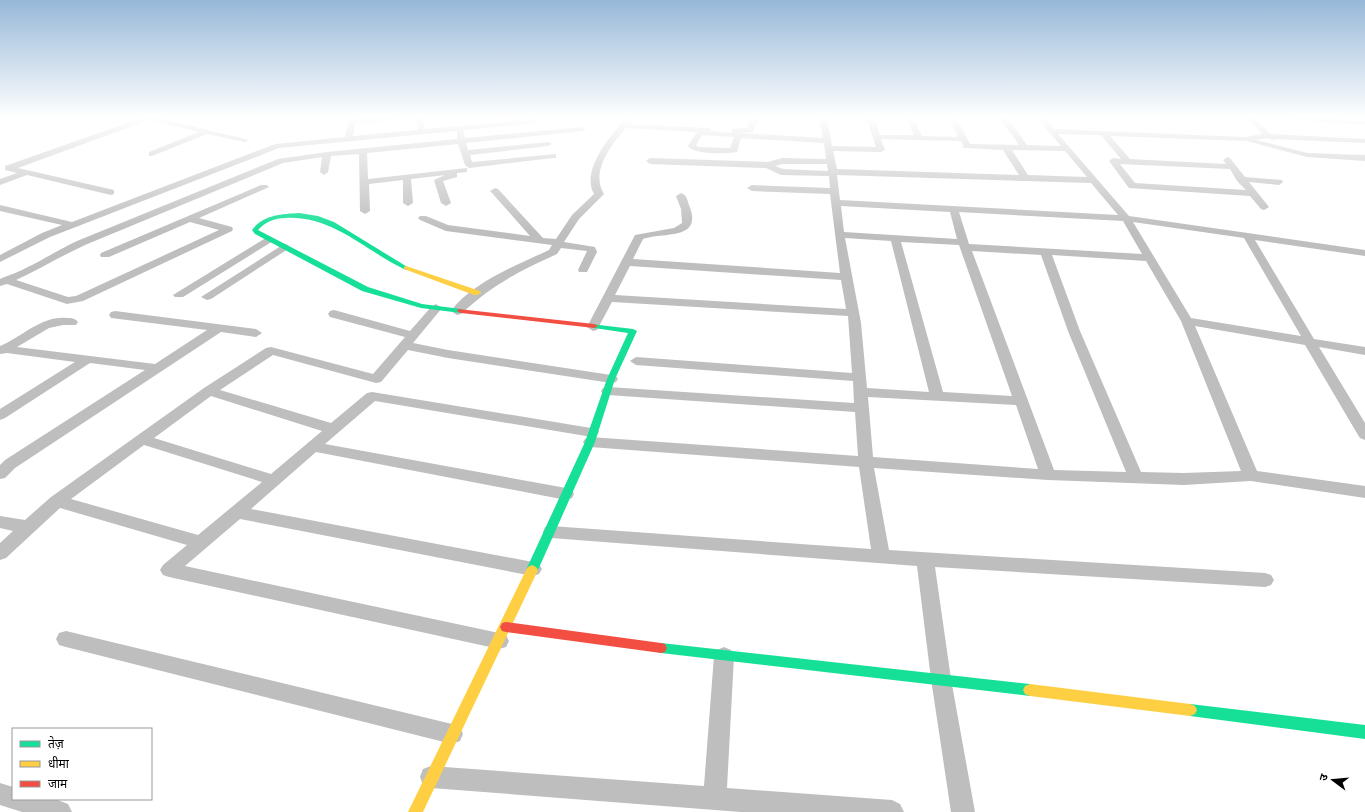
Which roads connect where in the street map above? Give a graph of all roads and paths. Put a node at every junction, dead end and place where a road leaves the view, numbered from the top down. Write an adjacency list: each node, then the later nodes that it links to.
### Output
1 (327, 154): 26 (street)
2 (41, 155): 21 (street)
3 (255, 155): 50 (street)
4 (287, 155): 17 (street)
5 (321, 155): 17 (street)
6 (363, 155): 32 (street)
7 (465, 155): 23 (street)
8 (604, 155): 56 (street)
9 (830, 155): 24 (street)
10 (1011, 155): 28 (street)
11 (1072, 155): 30 (street)
12 (1122, 155): 19 (street)
13 (1306, 155): 16 (street)
14 (553, 156): 23 (street)
15 (1225, 158): 22 (street)
16 (1365, 158)
17 (286, 160): 67 (street)
18 (650, 161): 20 (street)
19 (1127, 161): 22 (street); 38 (street)
20 (768, 165): 24 (street); 24 (street)
21 (4, 167): 25 (street)
22 (1232, 167): 29 (street)
23 (466, 168): 27 (street); 42 (street)
24 (832, 169): 28 (street); 40 (street)
25 (27, 172): 31 (street); 37 (street)
26 (324, 172)
27 (407, 177): 32 (street); 41 (street)
28 (1025, 178): 30 (street)
29 (1240, 178): 33 (street); 38 (street)
30 (1094, 180): 48 (street)
31 (0, 182)
32 (364, 182): 45 (street)
33 (1279, 182)
34 (264, 187): 49 (street)
35 (752, 188): 40 (street)
36 (495, 191): 55 (street)
37 (111, 192)
38 (1251, 193): 43 (street)
39 (682, 196): 64 (street)
40 (836, 197): 46 (street); 51 (street)
41 (408, 203)
42 (446, 203)
43 (1264, 207)
44 (0, 208): 50 (street)
45 (365, 210)
46 (954, 210): 48 (street); 57 (street)
47 (423, 218): 55 (street)
48 (1126, 218): 52 (street); 62 (street)
49 (190, 219): 61 (street); 67 (street)
50 (73, 225): 63 (street)
51 (840, 235): 53 (street); 66 (street)
52 (1248, 237): 60 (street); 83 (street)
53 (895, 238): 57 (street); 93 (street)
54 (269, 239): 58 (street); 68 (street); 69 (street)
55 (538, 240): 56 (street)
56 (559, 243): 65 (street); 68 (street)
57 (964, 244): 59 (street); 94 (street)
58 (284, 247): 70 (street); 72 (street)
59 (1046, 253): 62 (street); 106 (street)
60 (1365, 253)
61 (105, 255)
62 (1150, 258): 77 (street)
63 (0, 259)
64 (625, 262): 66 (street); 71 (street)
65 (583, 270)
66 (847, 277): 74 (street)
67 (3, 281)
68 (477, 293): 73 (street)
69 (179, 295)
70 (208, 297)
71 (607, 298): 74 (street); 79 (street)
72 (436, 308): 73 (street); 82 (street)
73 (456, 311): 79 (street)
74 (853, 313): 89 (street)
75 (334, 314): 82 (street)
76 (115, 315): 80 (street)
77 (1187, 321): 83 (street); 105 (street)
78 (72, 322): 84 (street)
79 (593, 327): 90 (street)
80 (219, 328): 81 (street); 88 (street)
81 (256, 333)
82 (408, 340): 90 (street); 91 (street)
83 (1309, 341): 85 (street); 98 (street)
84 (2, 351): 86 (street)
85 (1365, 351)
86 (88, 359): 88 (street); 96 (street)
87 (636, 361): 89 (street)
88 (159, 368): 103 (street)
89 (859, 377): 92 (street)
90 (609, 385): 95 (street); 99 (street)
91 (209, 391): 97 (street); 100 (street)
92 (860, 392): 93 (street); 95 (street)
93 (937, 396): 94 (street)
94 (1022, 400): 104 (street)
95 (861, 408): 102 (street)
96 (0, 415)
97 (333, 429): 99 (street); 101 (street)
98 (1365, 435)
99 (591, 437): 102 (street); 109 (street)
100 (143, 440): 107 (street); 110 (street)
101 (312, 446): 107 (street); 109 (street)
102 (866, 463): 104 (street); 117 (street)
103 (4, 466)
104 (1048, 475): 106 (street)
105 (1250, 476): 106 (street); 108 (street)
106 (1136, 478)
107 (274, 480): 111 (street)
108 (1365, 492)
109 (566, 494): 114 (street)
110 (57, 501): 113 (street); 115 (street)
111 (236, 512): 115 (street); 119 (street)
112 (0, 522): 113 (street)
113 (28, 527): 116 (street)
114 (551, 532): 117 (street); 119 (street)
115 (200, 542): 121 (street)
116 (0, 553)
117 (880, 556): 118 (street)
118 (925, 560): 120 (street); 124 (street)
119 (533, 569): 121 (street)
120 (1265, 580)
121 (503, 634): 123 (street); 126 (street)
122 (66, 638): 126 (street)
123 (724, 656): 124 (street); 130 (street)
124 (941, 679): 125 (street); 135 (street)
125 (1365, 732)
126 (452, 734): 127 (street)
127 (431, 777): 130 (street); 133 (street)
128 (0, 794): 129 (street)
129 (12, 798)
130 (714, 799): 134 (street)
131 (20, 800): 132 (street)
132 (60, 812)
133 (415, 812)
134 (892, 812)
135 (963, 812)

